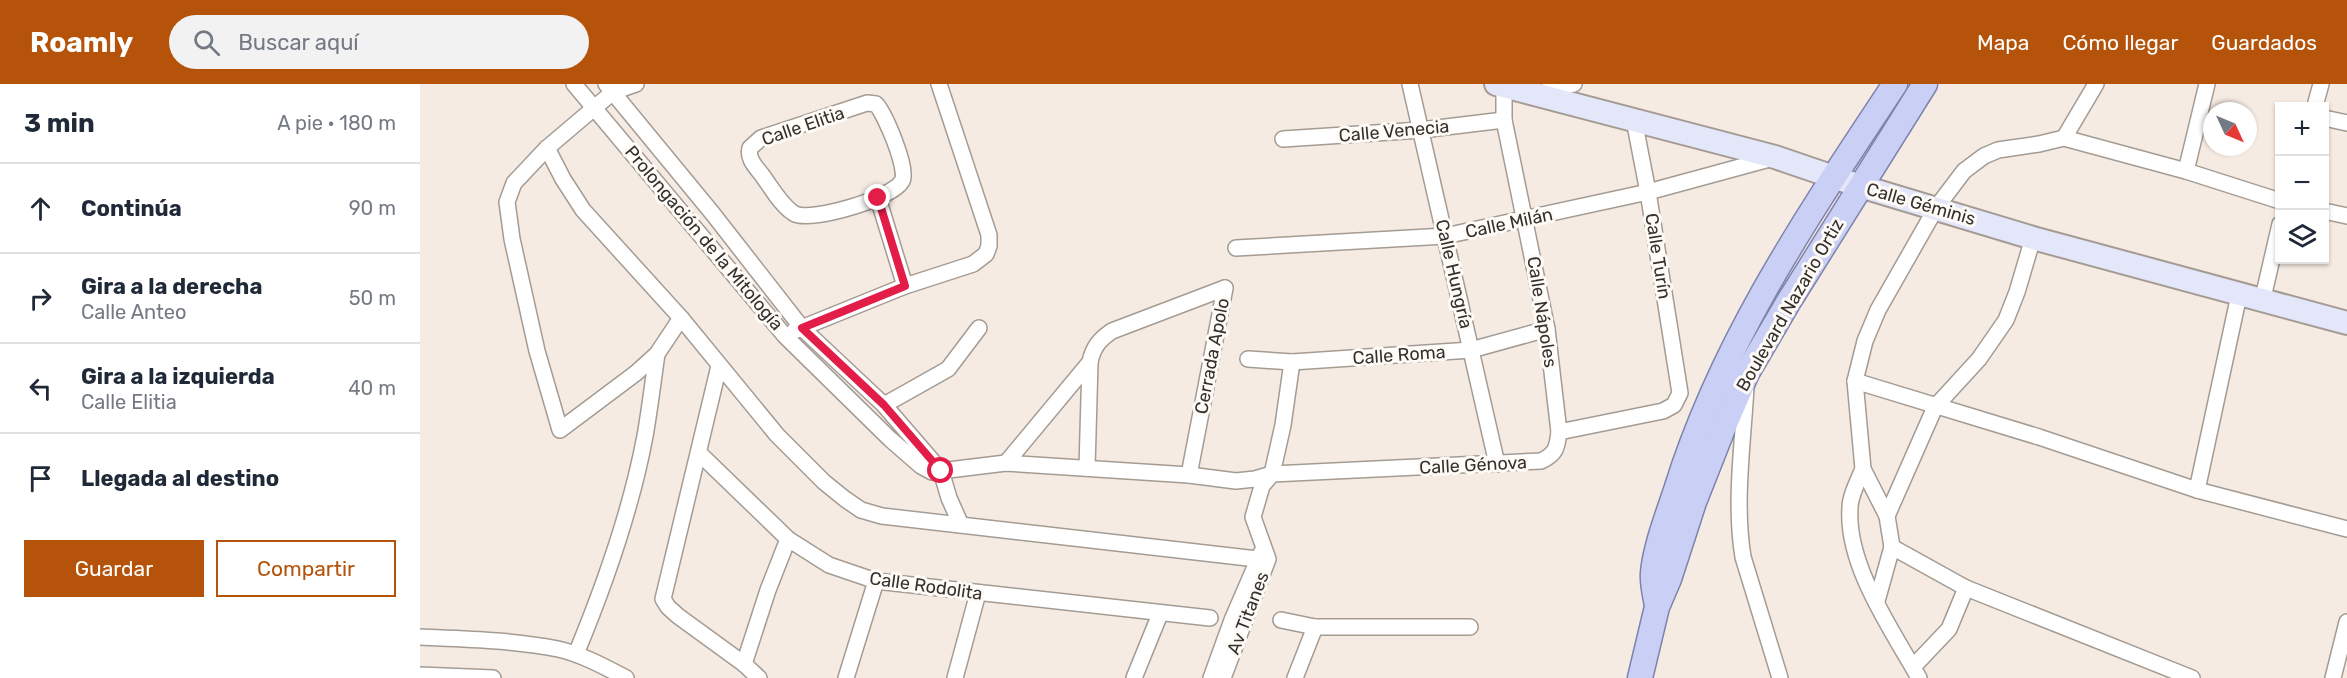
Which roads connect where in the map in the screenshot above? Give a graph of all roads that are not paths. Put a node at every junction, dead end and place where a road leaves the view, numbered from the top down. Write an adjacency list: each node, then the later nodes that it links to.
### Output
1 (574, 84): 15 (street, Prolongación de la Mitología)
2 (636, 84): 12 (street)
3 (939, 84): 39 (street)
4 (1410, 84): 20 (street, Calle Hungría)
5 (1574, 84): 13 (street)
6 (1895, 84): 26 (main road, Boulevard Nazario Ortiz)
7 (1925, 84): 27 (main road, Boulevard Nazario Ortiz)
8 (2096, 84): 21 (street)
9 (2207, 84): 25 (street)
10 (2321, 84): 14 (street)
11 (1500, 85): 13 (street, Calle Géminis); 17 (street, Calle Nápoles)
12 (609, 88): 15 (street); 44 (street, Prolongación de la Mitología)
13 (1534, 94): 18 (street, Calle Géminis)
14 (2316, 102)
15 (594, 107): 23 (street); 47 (street, Prolongación de la Mitología)
16 (2329, 119): 19 (street)
17 (1504, 120): 20 (street, Calle Venecia); 34 (street, Calle Nápoles)
18 (1634, 120): 24 (street, Calle Géminis); 28 (street, Calle Turín)
19 (2347, 123)
20 (1421, 130): 22 (street, Calle Venecia); 35 (street, Calle Hungría)
21 (2064, 138): 25 (street); 31 (street)
22 (1283, 139)
23 (547, 148): 42 (street); 49 (street)
24 (1775, 157): 26 (street, Calle Géminis); 28 (street, Calle Milán)
25 (2186, 171): 30 (street)
26 (1833, 177): 27 (street, Calle Géminis); 78 (main road, Boulevard Nazario Ortiz)
27 (1860, 186): 31 (street, Calle Géminis); 54 (main road, Boulevard Nazario Ortiz)
28 (1648, 192): 34 (street, Calle Milán); 58 (street, Calle Turín)
29 (878, 198): 29 (street, Calle Elitia); 39 (street)
30 (2275, 199)
31 (1936, 208): 36 (street, Calle Géminis); 55 (street)
32 (2329, 212): 33 (street)
33 (2347, 216)
34 (1526, 220): 35 (street, Calle Milán); 46 (street, Calle Nápoles)
35 (1445, 236): 38 (street, Calle Milán); 48 (street, Calle Hungría)
36 (2033, 238): 40 (street, Calle Géminis); 57 (street)
37 (2275, 246): 41 (street)
38 (1236, 248)
39 (905, 286): 44 (street)
40 (2239, 295): 41 (street, Calle Géminis); 67 (street)
41 (2262, 302): 43 (street, Calle Géminis)
42 (681, 318): 49 (street); 53 (street)
43 (2347, 323)
44 (802, 328): 47 (street); 56 (street, Prolongación de la Mitología)
45 (979, 328): 56 (street)
46 (1547, 329): 48 (street, Calle Roma); 58 (street, Calle Nápoles)
47 (785, 336): 64 (street, Prolongación de la Mitología)
48 (1471, 350): 52 (street, Calle Roma); 61 (street, Calle Hungría)
49 (657, 354): 86 (street)
50 (1248, 359): 52 (street, Calle Roma)
51 (1090, 362): 60 (street, Cerrada Apolo); 62 (street, Cerrada Apolo); 66 (street, Cerrada Apolo)
52 (1292, 362): 65 (street)
53 (719, 366): 59 (street); 69 (street)
54 (1747, 374): 78 (main road, Boulevard Nazario Ortiz); 100 (street)
55 (1855, 381): 57 (street); 63 (street)
56 (884, 405): 64 (street, Prolongación de la Mitología)
57 (1935, 407): 67 (street); 68 (street)
58 (1559, 432): 61 (street, Calle Génova)
59 (699, 453): 71 (street, Calle Rodolita); 87 (street)
60 (1006, 463): 62 (street); 64 (street)
61 (1497, 464): 65 (street, Calle Génova)
62 (1087, 468): 66 (street)
63 (1863, 469): 68 (street); 77 (street)
64 (941, 471): 69 (street)
65 (1272, 474): 66 (street, Calle Génova); 73 (street)
66 (1189, 476)
67 (2197, 490): 70 (street)
68 (1887, 516): 72 (street)
69 (961, 525): 73 (street)
70 (2347, 529)
71 (788, 539): 74 (street, Calle Rodolita); 87 (street)
72 (1892, 547): 75 (street); 77 (street)
73 (1260, 553): 96 (street, Av Titanes); 97 (street, Av Titanes)
74 (876, 581): 76 (street, Calle Rodolita); 93 (street)
75 (1966, 588): 88 (street); 101 (street)
76 (978, 593): 79 (street, Calle Rodolita); 94 (street)
77 (1877, 600): 88 (street)
78 (1657, 607): 99 (main road, Boulevard Nazario Ortiz)
79 (1160, 614): 80 (street, Calle Rodolita); 95 (street)
80 (1210, 618)
81 (1281, 620): 83 (street)
82 (2347, 622): 102 (street)
83 (1315, 627): 84 (street); 98 (street)
84 (1470, 627)
85 (420, 637): 86 (street)
86 (576, 654): 91 (street)
87 (744, 664): 92 (street)
88 (1916, 673)
89 (420, 675): 90 (street)
90 (493, 678)
91 (626, 678)
92 (759, 678)
93 (846, 678)
94 (955, 678)
95 (1134, 678)
96 (1211, 678)
97 (1223, 678)
98 (1295, 678)
99 (1640, 678)
100 (1780, 678)
101 (2192, 678)
102 (2333, 678)

